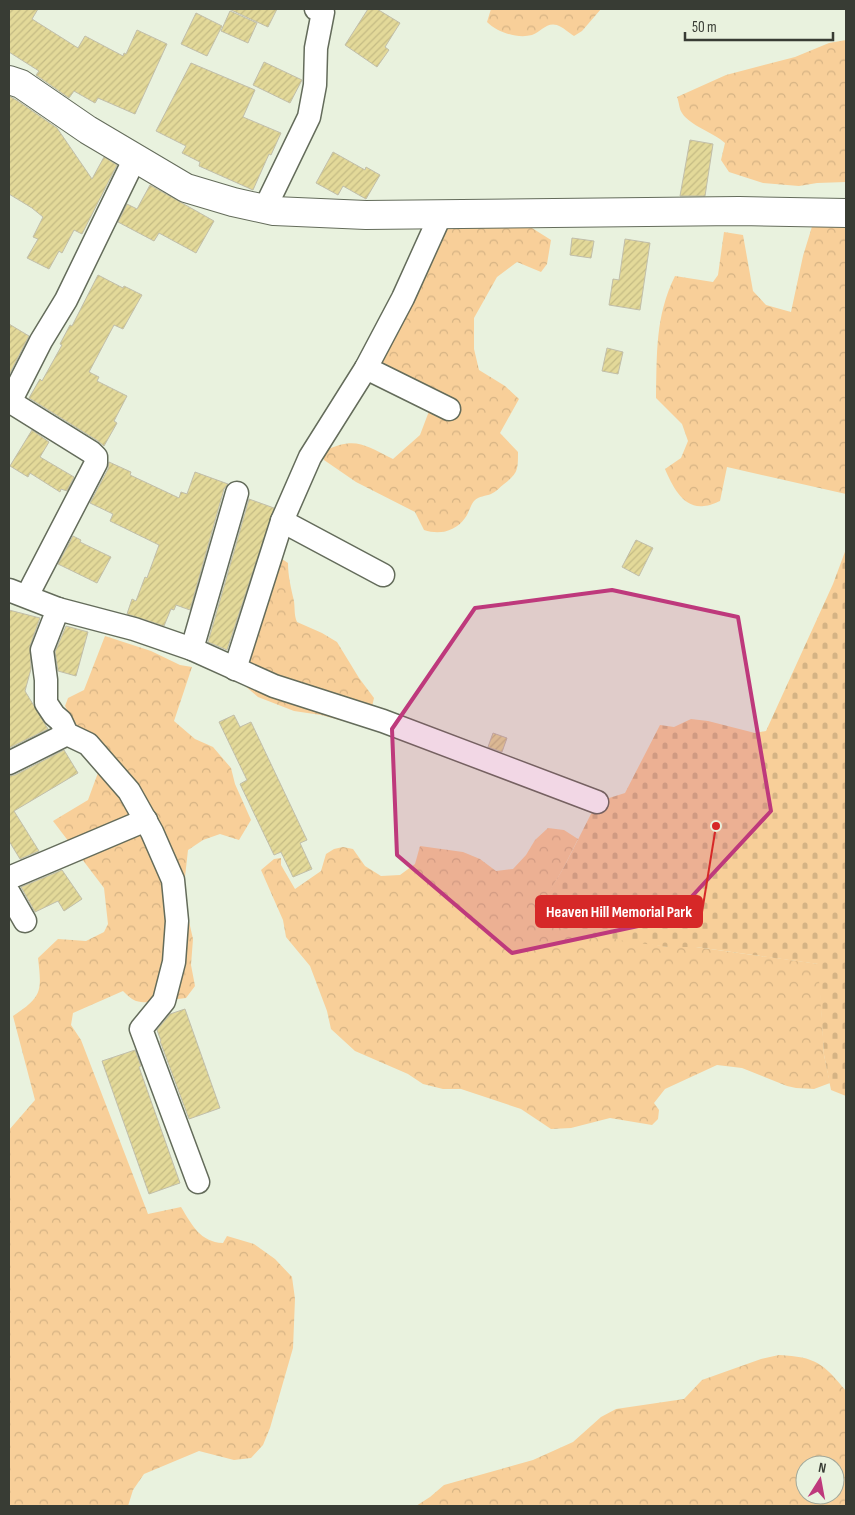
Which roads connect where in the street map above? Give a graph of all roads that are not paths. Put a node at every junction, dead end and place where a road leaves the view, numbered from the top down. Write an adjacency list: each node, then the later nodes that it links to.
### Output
1 (321, 10): 4 (street)
2 (9, 80): 3 (street)
3 (135, 158): 4 (street); 8 (street)
4 (264, 210): 6 (street)
5 (846, 213): 6 (street)
6 (441, 214): 7 (street)
7 (366, 368): 9 (street); 11 (street)
8 (10, 401): 13 (street)
9 (450, 409)
10 (237, 494): 15 (street)
11 (282, 520): 12 (street); 16 (street)
12 (383, 575)
13 (18, 593): 14 (street)
14 (58, 609): 15 (street); 17 (street)
15 (192, 649): 16 (street)
16 (235, 669): 19 (street)
17 (67, 734): 18 (street); 20 (street)
18 (9, 763)
19 (597, 802)
20 (146, 820): 21 (street); 24 (street)
21 (9, 878)
22 (9, 893): 23 (street)
23 (25, 921)
24 (198, 1182)

